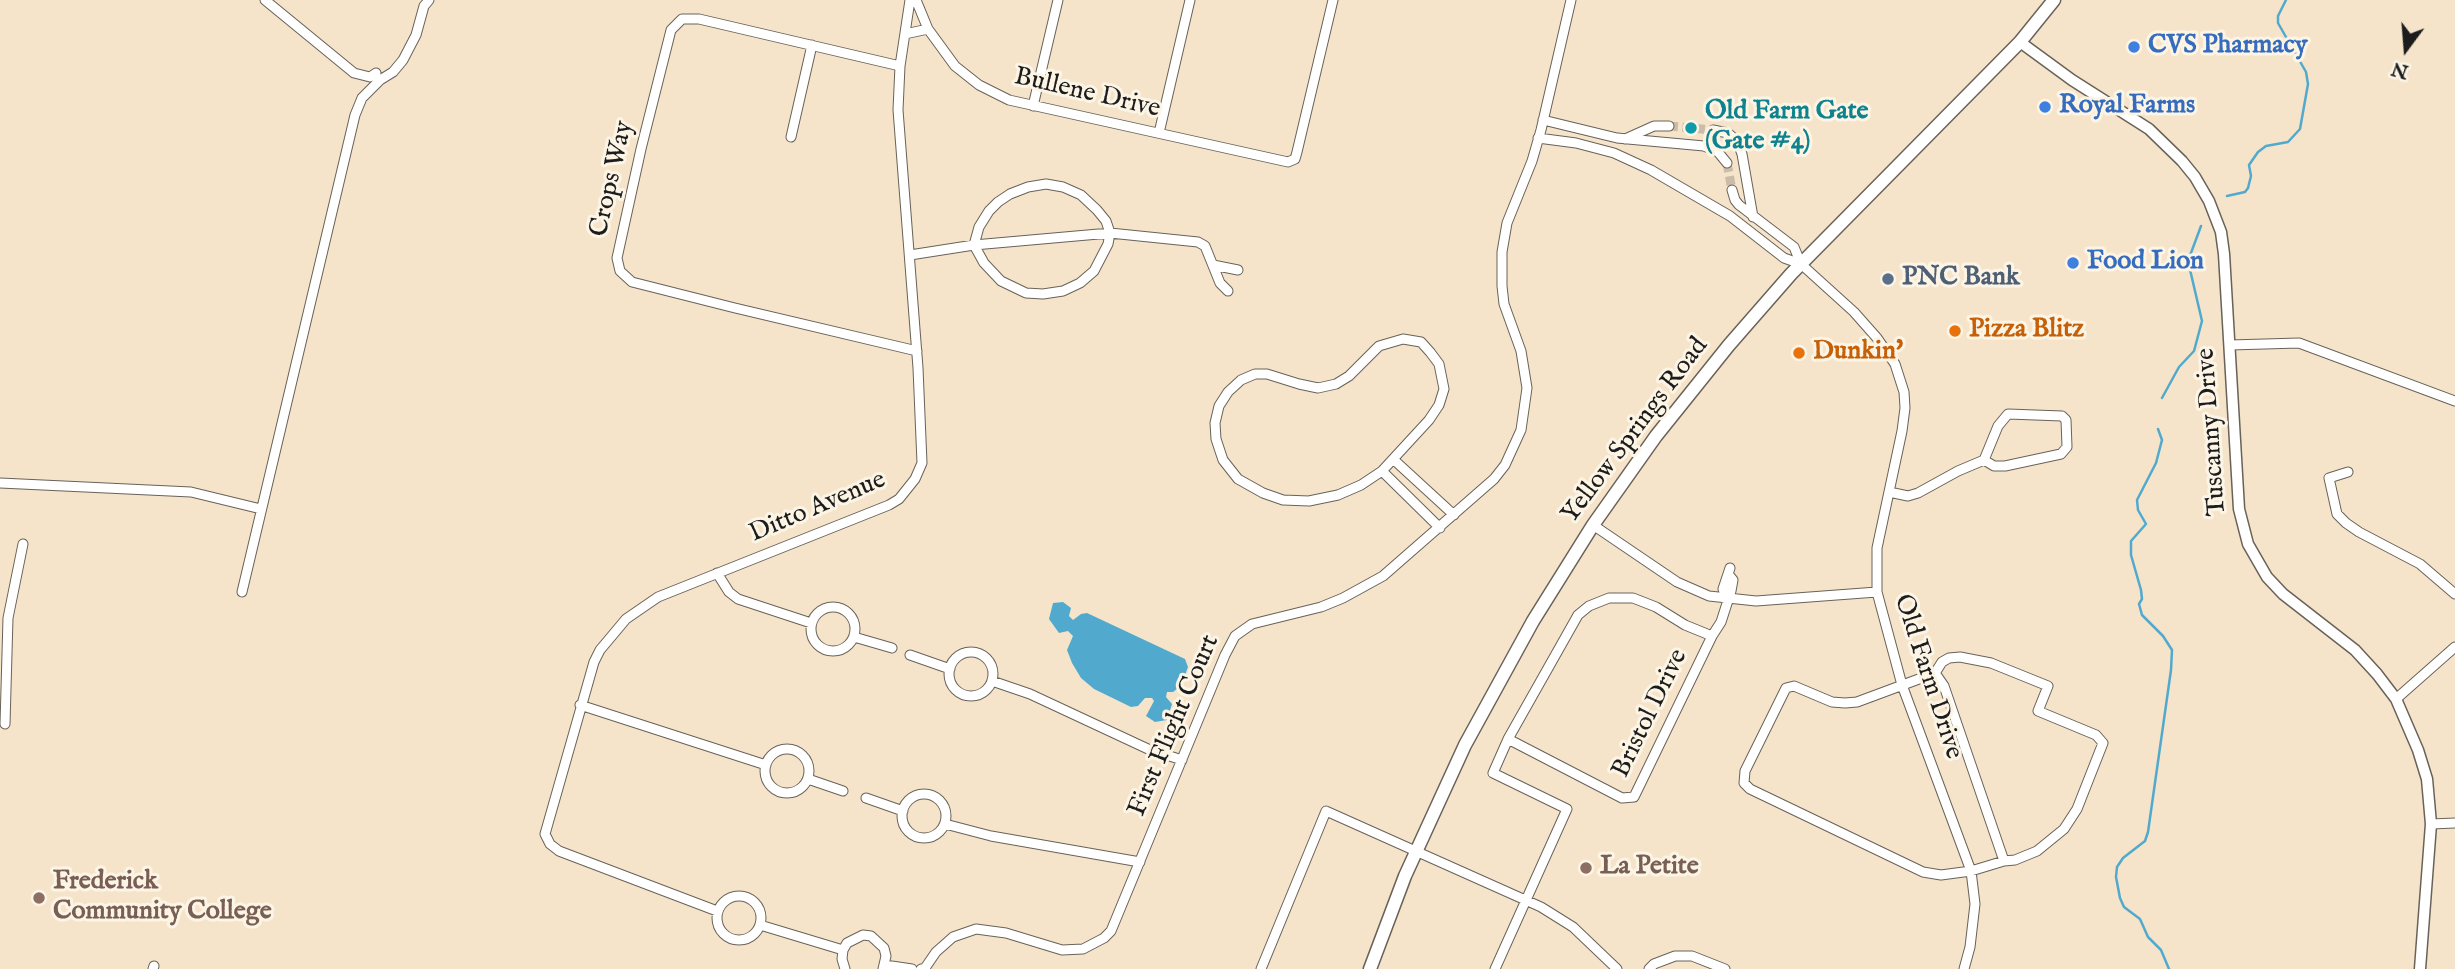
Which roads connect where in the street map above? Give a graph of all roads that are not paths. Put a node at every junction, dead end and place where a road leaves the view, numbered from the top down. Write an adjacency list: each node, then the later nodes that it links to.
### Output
1 (265, 0): 15 (street)
2 (429, 0): 42 (street)
3 (910, 0): 11 (street, Ditto Avenue)
4 (916, 0): 10 (street, Bullene Drive)
5 (1058, 0): 16 (street)
6 (1190, 0): 20 (street)
7 (1333, 0): 20 (street, Bullene Drive)
8 (1571, 0): 18 (street, First Flight Court)
9 (2053, 0): 12 (main road, Yellow Springs Road)
10 (928, 29): 11 (street); 16 (street, Bullene Drive)
11 (905, 34): 14 (street, Ditto Avenue)
12 (2020, 42): 29 (main road, Yellow Springs Road); 33 (street, Tuscanny Drive)
13 (812, 45): 14 (street, Crops Way); 21 (street); 34 (street, Crops Way)
14 (900, 66): 28 (street, Ditto Avenue)
15 (376, 73)
16 (1033, 106): 20 (street, Bullene Drive)
17 (1669, 126): 22 (street)
18 (1541, 130): 22 (street); 29 (street); 43 (street, First Flight Court)
19 (1713, 130): 25 (street)
20 (1159, 133)
21 (791, 137)
22 (1624, 139): 23 (street)
23 (1727, 163)
24 (1732, 190): 25 (street)
25 (1754, 217): 29 (street)
26 (1110, 233): 27 (street); 27 (street); 27 (street); 30 (street)
27 (974, 245): 28 (street)
28 (910, 255): 34 (street, Ditto Avenue)
29 (1801, 264): 41 (street, Old Farm Drive); 44 (main road, Yellow Springs Road)
30 (1213, 265): 31 (street); 32 (street)
31 (1238, 270)
32 (1228, 291)
33 (2230, 345): 35 (street); 63 (street, Tuscanny Drive)
34 (917, 351): 48 (street, Ditto Avenue)
35 (2455, 401)
36 (1393, 459): 38 (street); 38 (street); 43 (street)
37 (1984, 460): 37 (street); 41 (street)
38 (1382, 471): 45 (street)
39 (2348, 472): 51 (street)
40 (0, 483): 42 (street)
41 (1889, 492): 50 (street, Old Farm Drive)
42 (261, 509): 49 (street)
43 (1454, 515): 45 (street, First Flight Court)
44 (1593, 525): 52 (street); 76 (main road, Yellow Springs Road)
45 (1440, 528): 67 (street, First Flight Court)
46 (23, 544): 65 (street)
47 (1730, 571): 52 (street, Bristol Drive)
48 (717, 572): 53 (street); 64 (street, Ditto Avenue)
49 (242, 592)
50 (1877, 592): 52 (street); 62 (street, Old Farm Drive)
51 (2455, 594)
52 (1727, 599): 54 (street, Bristol Drive)
53 (811, 623): 55 (street); 55 (street)
54 (1712, 636): 66 (street, Bristol Drive); 66 (street, Bristol Drive)
55 (855, 637): 57 (street)
56 (2455, 647): 63 (street)
57 (892, 648)
58 (910, 655): 59 (street)
59 (950, 669): 61 (street); 61 (street)
60 (1935, 673): 62 (street); 77 (street); 77 (street)
61 (992, 681): 67 (street)
62 (1902, 685): 79 (street, Old Farm Drive); 79 (street)
63 (2396, 699): 75 (street, Tuscanny Drive)
64 (580, 705): 68 (street); 81 (street, Ditto Avenue)
65 (5, 724)
66 (1508, 739): 80 (street, Bristol Drive)
67 (1182, 760): 78 (street, First Flight Court)
68 (766, 765): 69 (street); 69 (street)
69 (808, 779): 70 (street)
70 (843, 791)
71 (866, 798): 72 (street)
72 (902, 811): 74 (street); 74 (street)
73 (2455, 823): 75 (street)
74 (945, 824): 78 (street)
75 (2431, 824): 95 (street, Tuscanny Drive)
76 (1415, 852): 80 (street); 88 (street); 89 (main road, Yellow Springs Road)
77 (2004, 861): 79 (street)
78 (1140, 862): 87 (street, First Flight Court)
79 (1971, 871): 94 (street, Old Farm Drive)
80 (1526, 899): 90 (street); 91 (street)
81 (717, 911): 82 (street); 82 (street)
82 (760, 925): 83 (street)
83 (843, 950): 84 (street); 85 (street)
84 (884, 967): 86 (street)
85 (845, 969)
86 (912, 969)
87 (921, 969)
88 (1261, 969)
89 (1370, 969)
90 (1495, 969)
91 (1617, 969)
92 (1649, 969): 93 (street)
93 (1725, 969)
94 (1964, 969)
95 (2420, 969)

